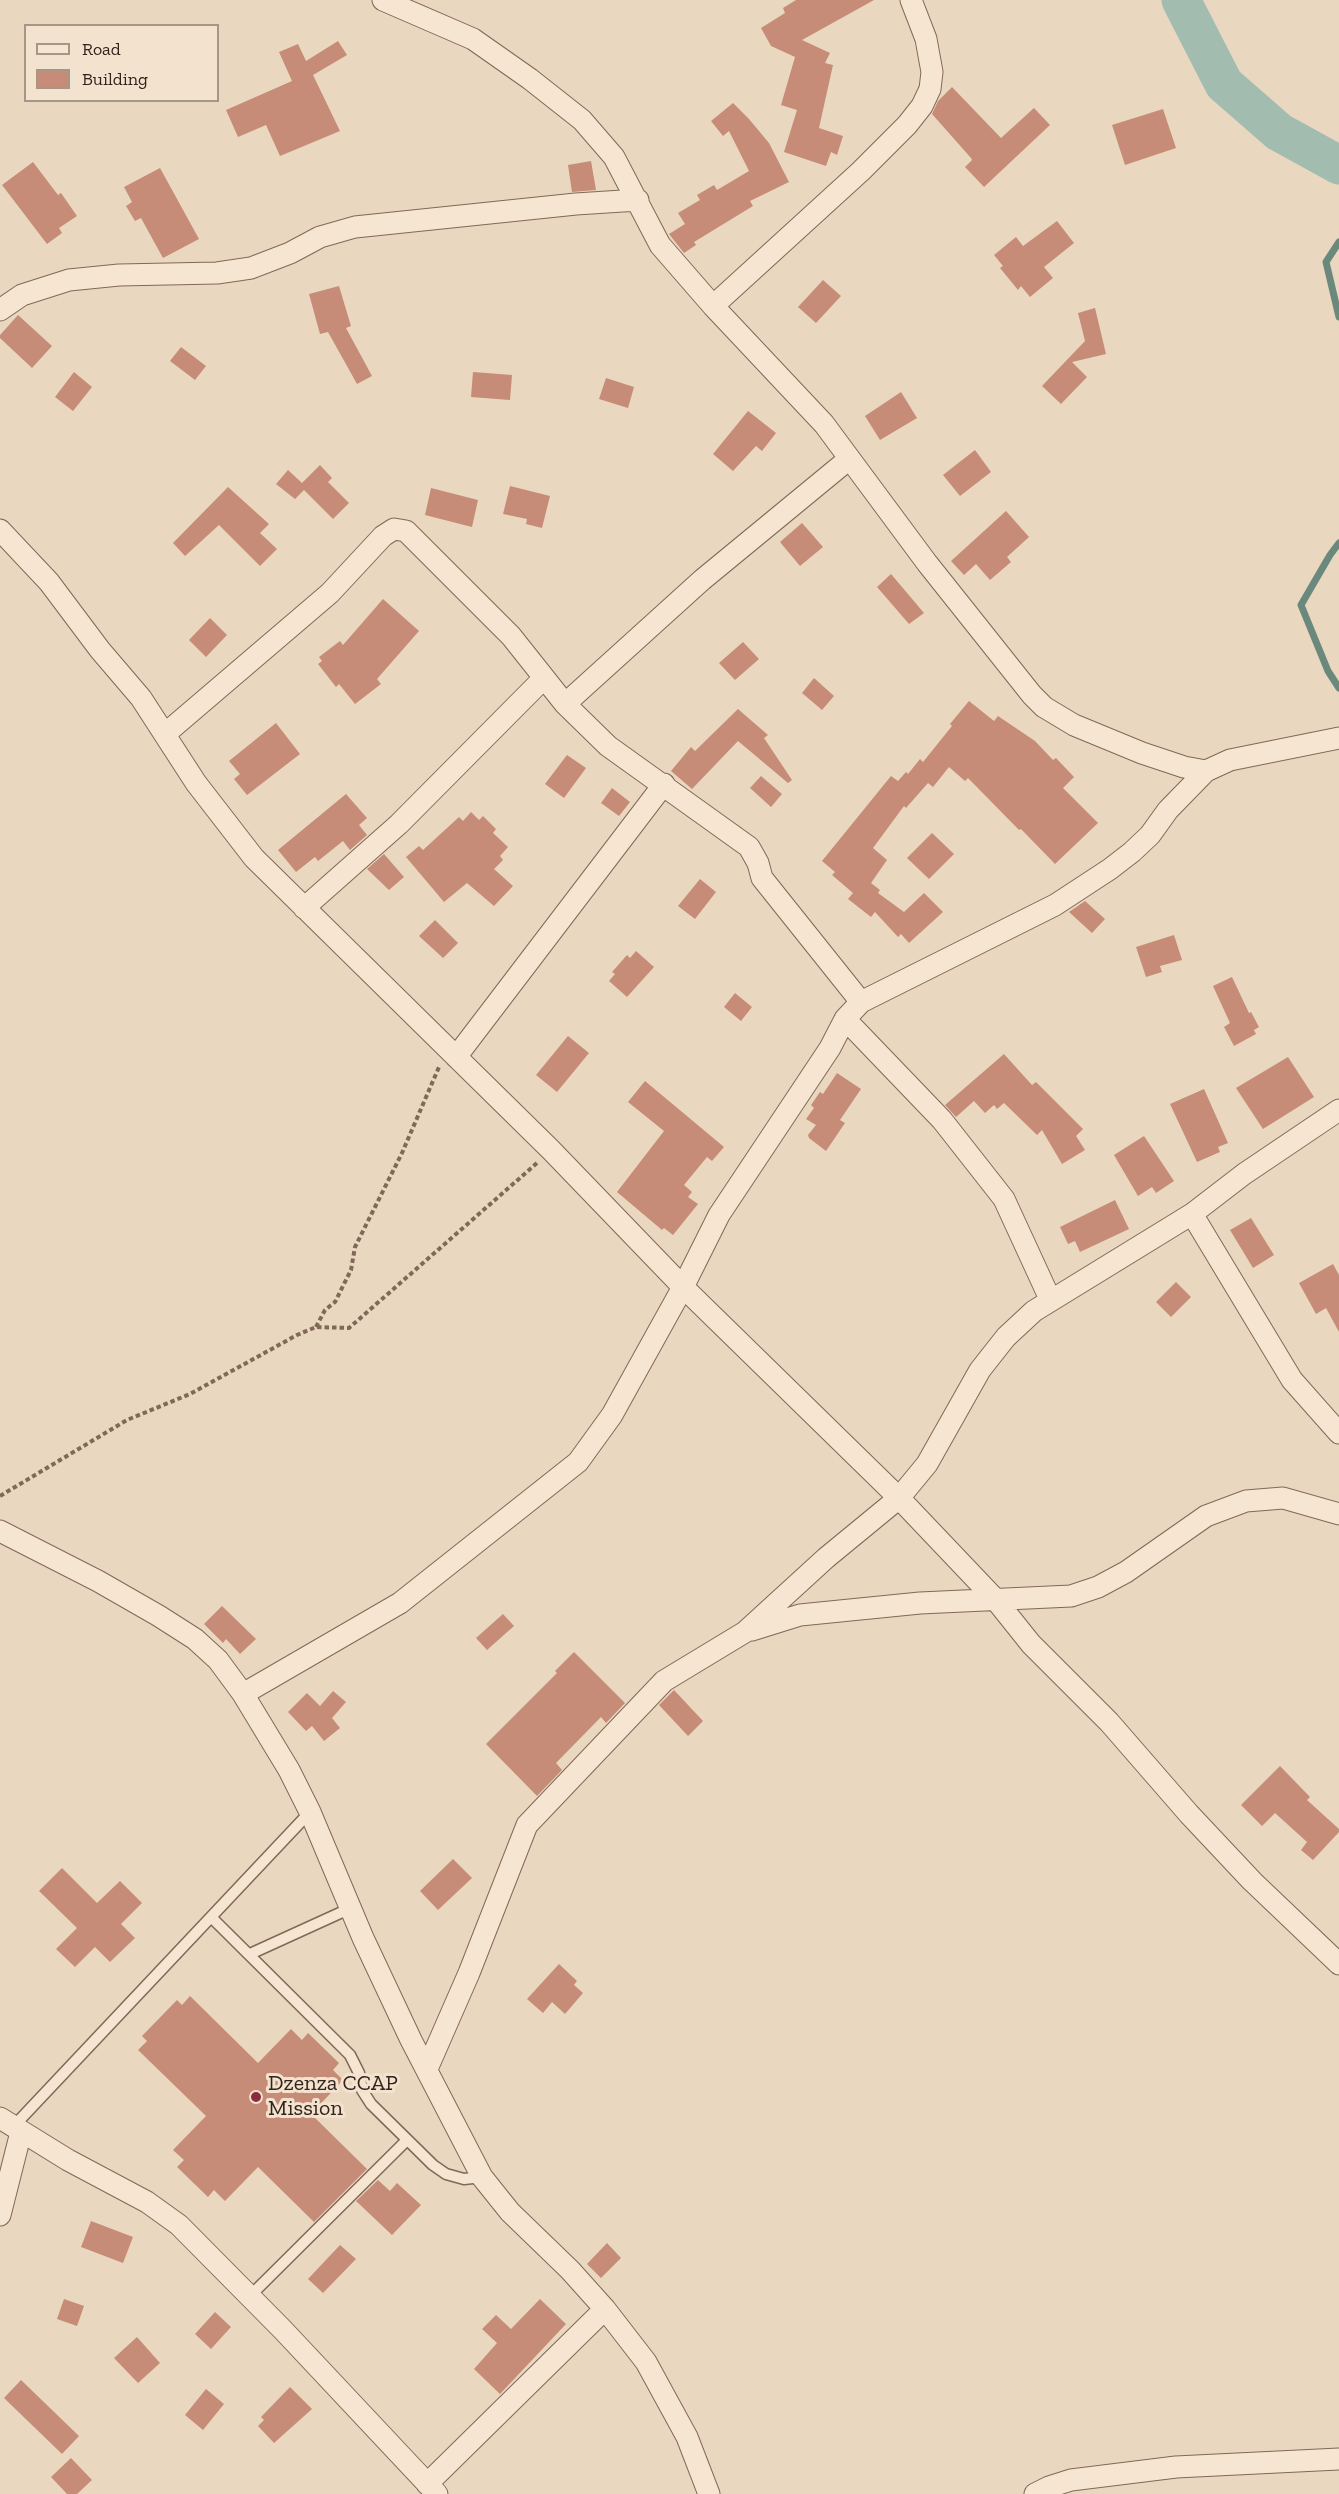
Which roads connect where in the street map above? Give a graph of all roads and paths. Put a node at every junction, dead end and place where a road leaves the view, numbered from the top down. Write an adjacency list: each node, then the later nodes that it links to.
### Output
1 (383, 0): 3 (street)
2 (911, 0): 4 (street)
3 (638, 200): 4 (street); 5 (street)
4 (712, 306): 6 (street)
5 (0, 310)
6 (849, 459): 9 (street); 12 (street)
7 (0, 530): 10 (street)
8 (544, 678): 9 (street); 10 (street); 14 (street)
9 (565, 704): 13 (street)
10 (165, 734): 14 (street)
11 (1339, 738): 12 (street)
12 (1206, 771): 15 (street)
13 (664, 784): 15 (street); 17 (street)
14 (304, 908): 17 (street)
15 (861, 1002): 16 (street)
16 (845, 1019): 21 (street); 22 (street)
17 (452, 1053): 19 (street); 23 (path)
18 (1339, 1110): 20 (street)
19 (551, 1150): 21 (street); 23 (path)
20 (1192, 1214): 22 (street); 24 (street)
21 (683, 1287): 26 (street); 31 (street)
22 (1050, 1299): 26 (street)
23 (316, 1327): 25 (path)
24 (1339, 1433)
25 (0, 1496)
26 (898, 1498): 29 (street); 30 (street)
27 (1339, 1514): 29 (street)
28 (0, 1531): 31 (street)
29 (994, 1599): 30 (street); 36 (street)
30 (745, 1632): 37 (street)
31 (243, 1694): 32 (street)
32 (310, 1812): 33 (street); 34 (lane)
33 (351, 1908): 35 (lane); 37 (street)
34 (211, 1917): 35 (lane); 38 (lane)
35 (250, 1954): 39 (lane)
36 (1339, 1964)
37 (427, 2069): 40 (street)
38 (11, 2126): 41 (street); 42 (street)
39 (407, 2140): 40 (lane); 42 (lane)
40 (482, 2177): 43 (street)
41 (0, 2215)
42 (250, 2296): 45 (street)
43 (604, 2309): 45 (street); 46 (street)
44 (1339, 2459): 47 (street)
45 (432, 2489)
46 (709, 2494)
47 (1035, 2494)

